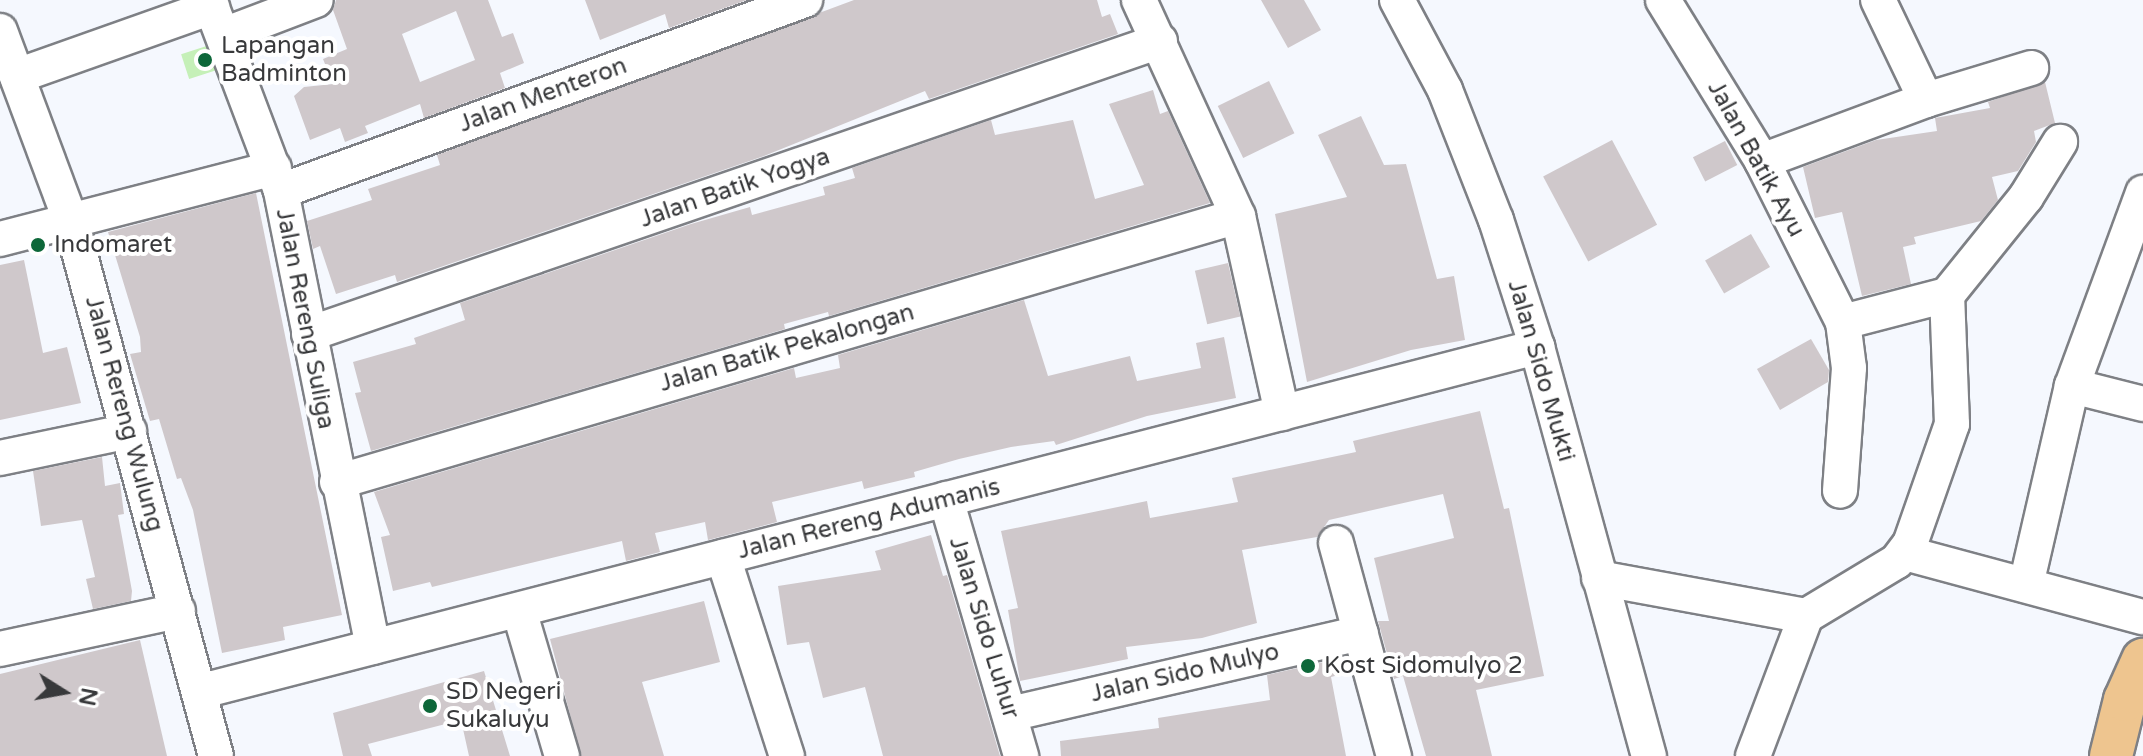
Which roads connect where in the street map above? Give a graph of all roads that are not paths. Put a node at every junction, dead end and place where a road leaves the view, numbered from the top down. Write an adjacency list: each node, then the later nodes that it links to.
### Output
1 (316, 0): 7 (street)
2 (805, 0): 15 (street, Jalan Menteron)
3 (1139, 0): 9 (street)
4 (1397, 0): 23 (street, Jalan Sido Mukti)
5 (1663, 0): 14 (street, Jalan Batik Ayu)
6 (1878, 0): 12 (street)
7 (215, 14): 11 (street); 15 (street, Jalan Rereng Suliga)
8 (0, 31): 11 (street, Jalan Rereng Wulung)
9 (1160, 41): 17 (street); 22 (street, Jalan Batik Yogya)
10 (2031, 68): 12 (street)
11 (17, 76): 18 (street, Jalan Rereng Wulung)
12 (1926, 100): 14 (street)
13 (2060, 142): 20 (street)
14 (1762, 161): 21 (street, Jalan Batik Ayu)
15 (277, 180): 18 (street, Jalan Menteron); 22 (street, Jalan Rereng Suliga)
16 (2143, 193): 24 (street)
17 (1238, 216): 26 (street); 29 (street, Jalan Batik Pekalongan)
18 (71, 222): 19 (street, Jalan Menteron); 27 (street, Jalan Rereng Wulung)
19 (0, 239)
20 (1947, 295): 21 (street); 33 (street)
21 (1843, 322): 30 (street, Jalan Batik Ayu)
22 (309, 334): 29 (street, Jalan Rereng Suliga)
23 (1537, 347): 26 (street, Jalan Rereng Adumanis); 35 (street, Jalan Sido Mukti)
24 (2072, 386): 25 (street); 36 (street)
25 (2143, 404)
26 (1282, 413): 31 (street, Jalan Rereng Adumanis)
27 (129, 431): 28 (street); 38 (street, Jalan Rereng Wulung)
28 (0, 458)
29 (337, 482): 42 (street, Jalan Rereng Suliga)
30 (1840, 491)
31 (946, 499): 34 (street, Jalan Rereng Adumanis); 46 (street, Jalan Sido Luhur)
32 (1336, 543): 41 (street)
33 (1905, 553): 36 (street); 39 (street)
34 (723, 557): 37 (street, Jalan Rereng Adumanis); 49 (street)
35 (1599, 578): 39 (street); 52 (street, Jalan Sido Mukti)
36 (2026, 585): 40 (street)
37 (519, 610): 42 (street, Jalan Rereng Adumanis); 48 (street)
38 (178, 611): 43 (street); 45 (street, Jalan Rereng Wulung)
39 (1806, 616): 53 (street)
40 (2143, 617)
41 (1361, 633): 46 (street, Jalan Sido Mulyo); 51 (street)
42 (373, 647): 45 (street, Jalan Rereng Adumanis)
43 (0, 649)
44 (2143, 660): 54 (main road)
45 (202, 691): 47 (street, Jalan Rereng Wulung)
46 (1010, 714): 50 (street, Jalan Sido Luhur)
47 (216, 756)
48 (562, 756)
49 (787, 756)
50 (1021, 756)
51 (1394, 756)
52 (1649, 756)
53 (1753, 756)
54 (2111, 756)

